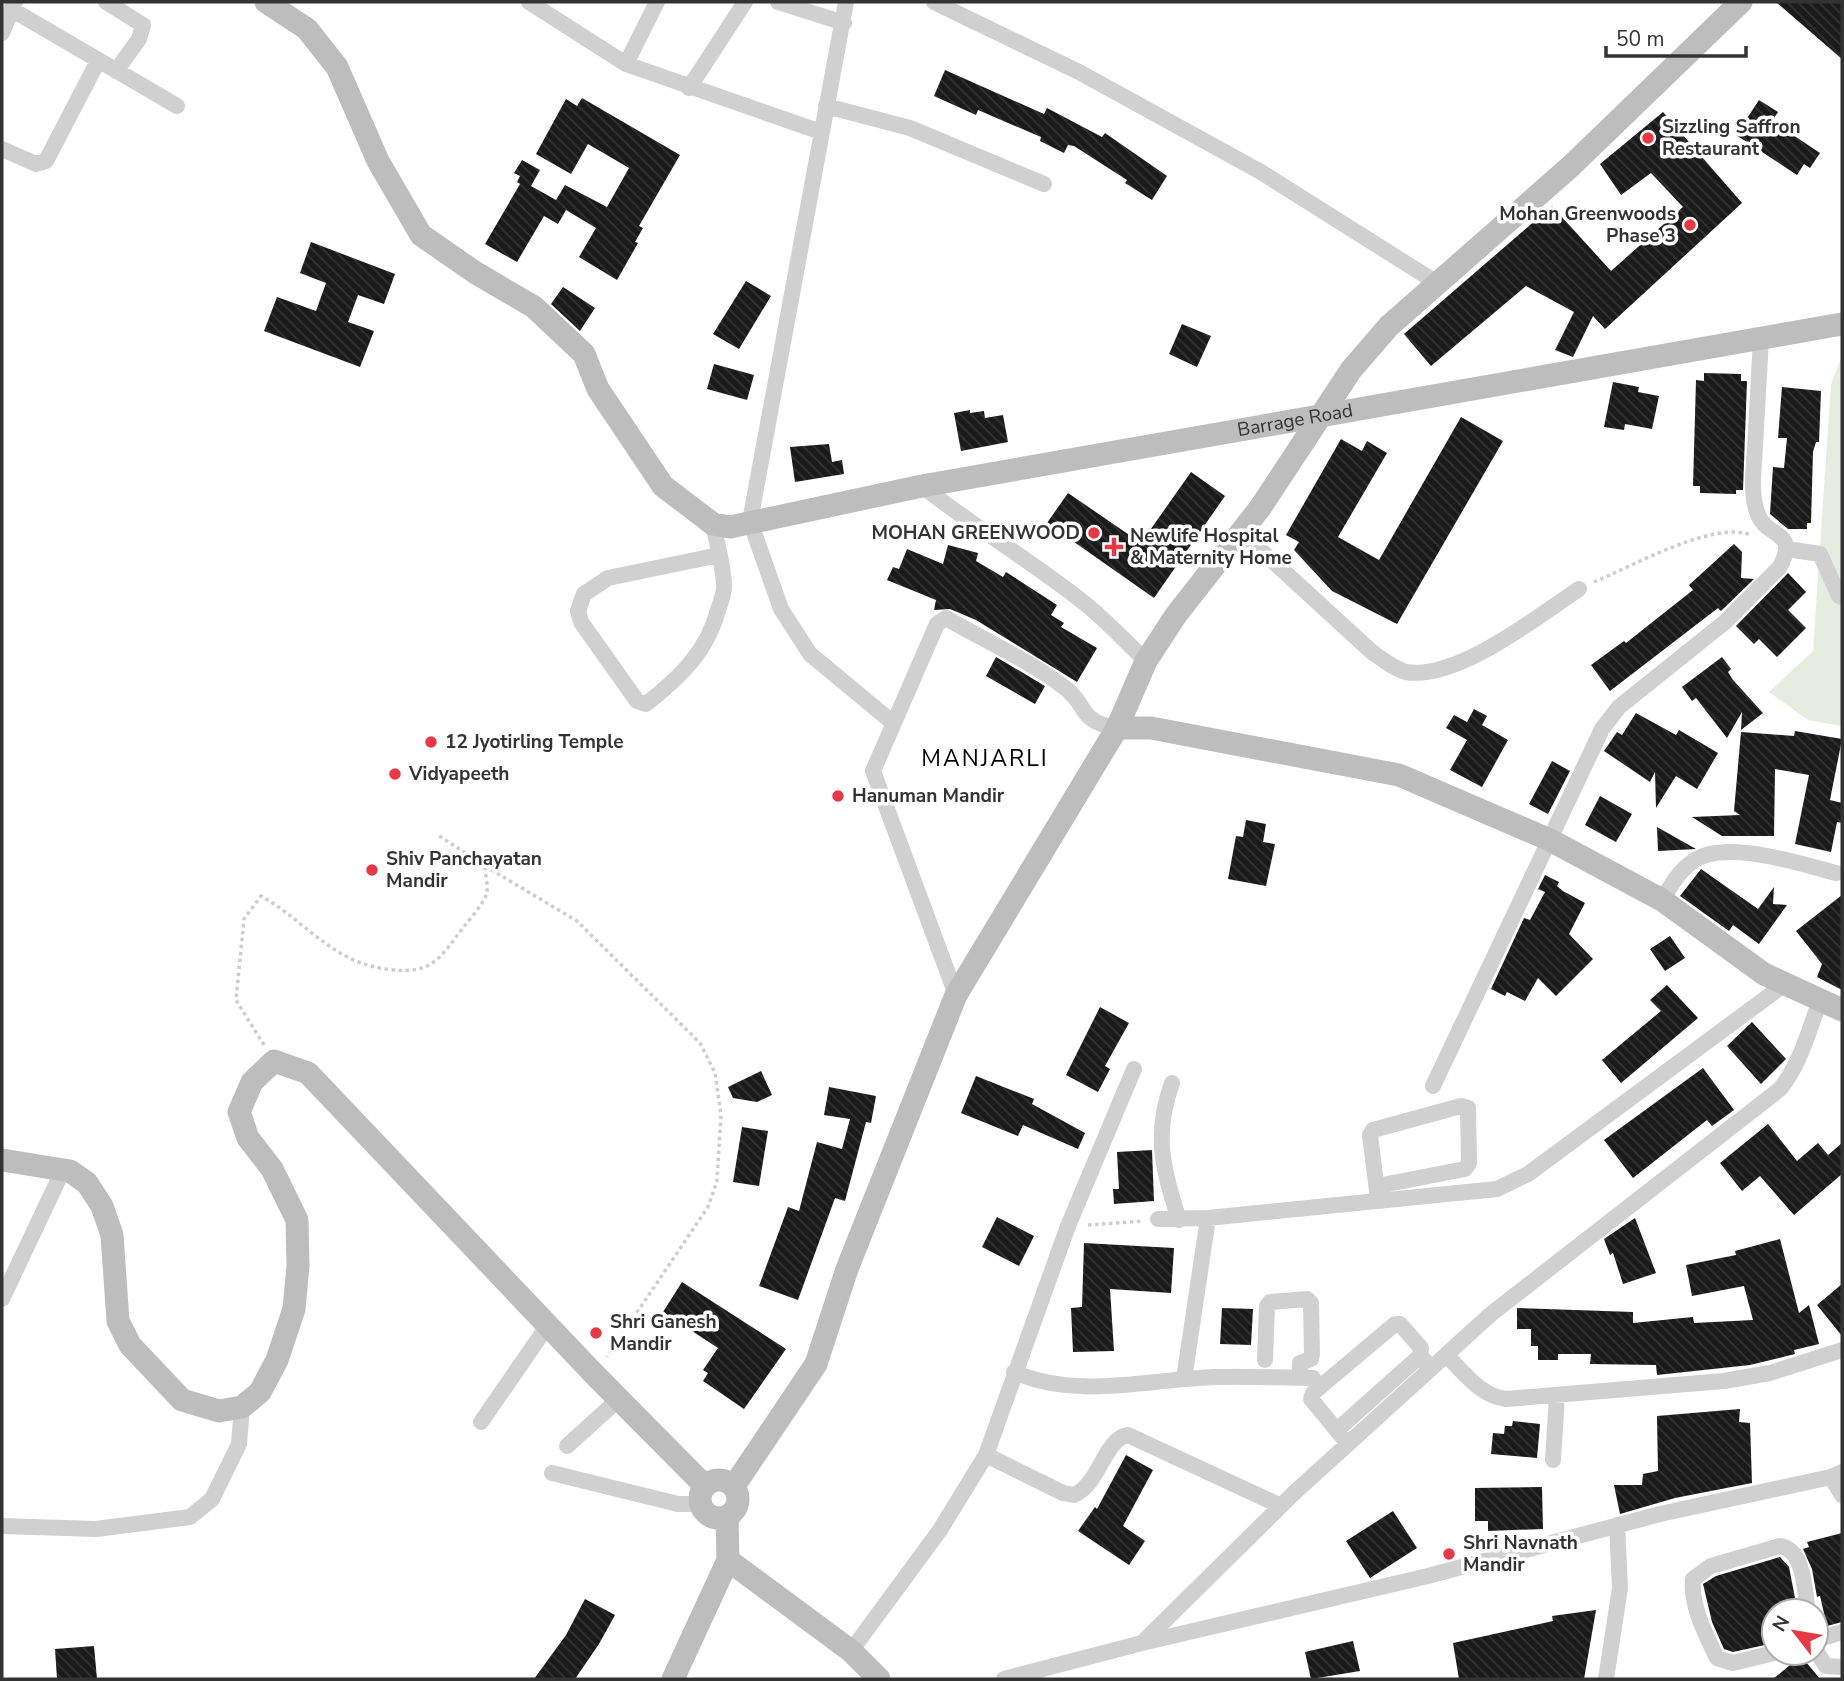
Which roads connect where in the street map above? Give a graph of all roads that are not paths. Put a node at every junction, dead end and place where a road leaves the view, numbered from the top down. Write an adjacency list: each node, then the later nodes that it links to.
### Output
1 (106, 2): 17 (street)
2 (266, 2): 30 (street)
3 (529, 2): 12 (street)
4 (559, 2): 12 (street)
5 (657, 2): 16 (street)
6 (746, 2): 18 (street)
7 (778, 2): 13 (street)
8 (846, 2): 13 (street)
9 (934, 2): 24 (street)
10 (1741, 2): 24 (street)
11 (13, 6): 14 (street); 15 (street)
12 (551, 17): 16 (street)
13 (844, 23): 20 (street)
14 (2, 33)
15 (98, 61): 17 (street); 22 (street)
16 (626, 64): 18 (street)
17 (116, 71): 19 (street)
18 (689, 88): 21 (street)
19 (177, 106)
20 (826, 106): 21 (street); 23 (street)
21 (821, 132): 29 (street)
22 (2, 149)
23 (1044, 184)
24 (1437, 283): 27 (street)
25 (1842, 324): 26 (street, Barrage Road)
26 (1761, 338): 27 (street, Barrage Road); 32 (street)
27 (1322, 415): 28 (street, Barrage Road); 31 (street)
28 (922, 486): 29 (street, Barrage Road); 36 (street)
29 (750, 521): 30 (street, Barrage Road); 37 (street)
30 (713, 524): 33 (street)
31 (1242, 533): 34 (street); 36 (street)
32 (1787, 549): 35 (street); 39 (street)
33 (719, 555): 33 (street)
34 (1579, 589)
35 (1842, 597)
36 (1146, 661): 38 (street)
37 (891, 722): 38 (street); 43 (street)
38 (1117, 728): 39 (street); 43 (street)
39 (1550, 840): 41 (street); 48 (street)
40 (1836, 873): 41 (street)
41 (1662, 900): 42 (street)
42 (1785, 984): 44 (street); 51 (street)
43 (956, 995): 76 (street)
44 (1820, 1001): 45 (street); 58 (street)
45 (1842, 1010)
46 (1134, 1069): 61 (street)
47 (1172, 1083): 54 (street)
48 (1433, 1086)
49 (6, 1166): 50 (street)
50 (63, 1170): 55 (street); 67 (street)
51 (1377, 1193): 51 (street); 52 (street)
52 (1208, 1218): 54 (street); 62 (street)
53 (1158, 1219): 54 (street)
54 (1179, 1220)
55 (2, 1299)
56 (548, 1325): 65 (street); 67 (street); 68 (street)
57 (1842, 1350): 64 (street)
58 (1446, 1355): 60 (street); 64 (street)
59 (1265, 1360): 62 (street)
60 (1426, 1362): 63 (street); 66 (street); 69 (street)
61 (1014, 1372): 62 (street); 72 (street)
62 (1184, 1379)
63 (1380, 1391): 66 (street); 69 (street)
64 (1557, 1395): 73 (street)
65 (620, 1398): 71 (street); 77 (street)
66 (1391, 1404): 70 (street)
67 (243, 1407): 82 (street)
68 (481, 1422)
69 (1337, 1430): 70 (street)
70 (1348, 1444): 79 (street)
71 (567, 1446)
72 (986, 1455): 79 (street); 86 (street)
73 (1553, 1460)
74 (552, 1473): 77 (street)
75 (1837, 1474): 78 (street); 81 (street)
76 (734, 1486): 77 (street); 80 (street)
77 (703, 1495): 80 (street)
78 (1842, 1495)
79 (1281, 1506): 85 (street)
80 (727, 1517): 83 (street)
81 (1617, 1525): 85 (street); 91 (street)
82 (2, 1526)
83 (728, 1560): 86 (street); 89 (street)
84 (1805, 1597): 87 (street)
85 (1142, 1643): 90 (street)
86 (852, 1651): 88 (street)
87 (1760, 1656)
88 (874, 1678)
89 (673, 1679)
90 (1004, 1679)
91 (1606, 1679)

